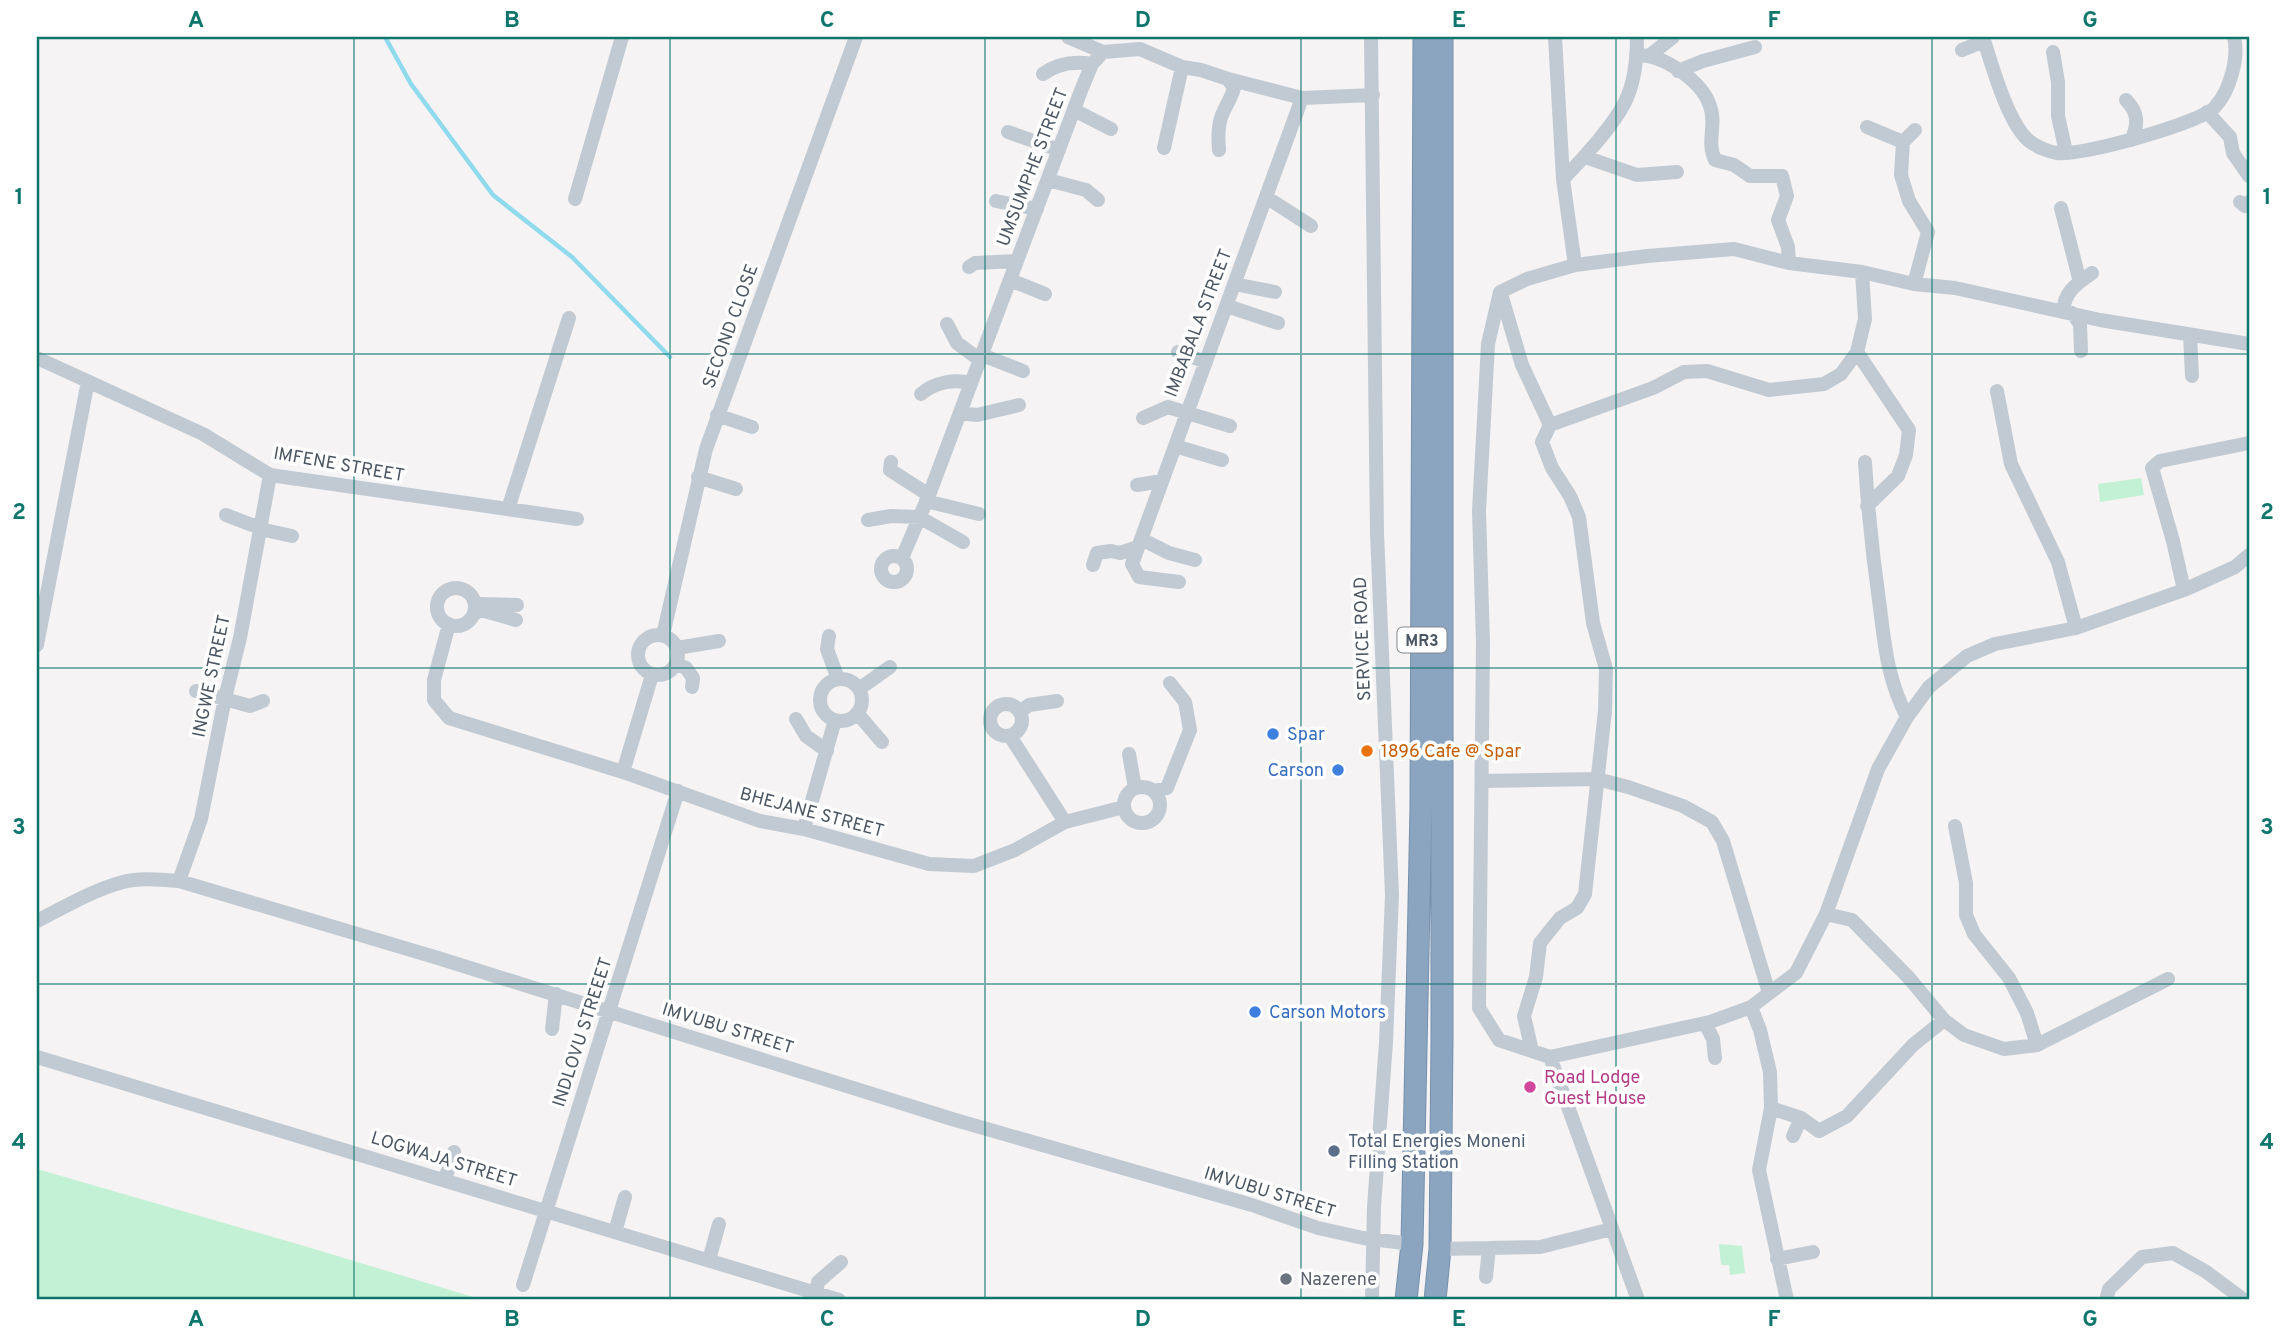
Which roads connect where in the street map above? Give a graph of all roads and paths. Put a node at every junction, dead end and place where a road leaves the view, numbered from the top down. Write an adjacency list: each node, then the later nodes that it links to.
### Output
1 (622, 37): 43 (street)
2 (856, 37): 84 (street, SECOND CLOSE)
3 (1068, 37): 14 (street)
4 (1371, 37): 22 (street, SERVICE ROAD)
5 (1424, 37): 184 (highway, MR3)
6 (1442, 37): 186 (highway, MR3)
7 (1555, 37): 41 (street)
8 (1637, 37): 16 (street)
9 (1673, 37): 16 (street)
10 (2234, 37): 26 (street)
11 (1984, 39): 13 (street); 33 (street)
12 (1755, 47): 19 (street)
13 (1962, 50)
14 (1103, 52): 17 (street, UMSUMPHE STREET); 18 (street)
15 (2053, 52): 33 (street)
16 (1643, 56): 19 (street); 37 (street)
17 (1092, 64): 20 (street); 25 (street, UMSUMPHE STREET)
18 (1182, 68): 21 (street); 34 (street)
19 (1678, 71): 50 (street)
20 (1043, 74)
21 (1228, 79): 23 (street); 36 (street)
22 (1373, 95): 23 (street); 183 (street, SERVICE ROAD)
23 (1302, 97): 42 (street, IMBABALA STREET)
24 (2126, 100): 31 (street)
25 (1074, 110): 28 (street); 35 (street, UMSUMPHE STREET)
26 (2207, 112): 31 (street); 39 (street)
27 (1867, 127): 32 (street)
28 (1111, 129)
29 (1915, 130): 32 (street)
30 (1008, 132): 35 (street)
31 (2131, 139): 33 (street)
32 (1903, 142): 58 (street)
33 (2075, 147)
34 (1164, 148)
35 (1059, 150): 40 (street, UMSUMPHE STREET)
36 (1219, 150)
37 (1585, 157): 38 (street); 41 (street)
38 (1676, 172)
39 (2249, 176)
40 (1048, 180): 44 (street); 47 (street, UMSUMPHE STREET)
41 (1563, 180): 51 (street)
42 (1266, 197): 48 (street); 57 (street, IMBABALA STREET)
43 (575, 199)
44 (1098, 200)
45 (996, 201): 47 (street)
46 (2060, 208): 56 (street)
47 (1037, 209): 49 (street, UMSUMPHE STREET)
48 (1311, 226)
49 (1017, 261): 52 (street); 55 (street, UMSUMPHE STREET)
50 (1789, 263): 51 (street); 53 (street)
51 (1575, 265): 60 (street)
52 (969, 267)
53 (1862, 272): 58 (street); 71 (street)
54 (2092, 273): 56 (street)
55 (1010, 280): 61 (street); 73 (street, UMSUMPHE STREET)
56 (2080, 282): 63 (street)
57 (1234, 284): 59 (street); 62 (street, IMBABALA STREET)
58 (1914, 284): 63 (street)
59 (1275, 292)
60 (1500, 292): 86 (street); 149 (street)
61 (1045, 294)
62 (1227, 306): 65 (street); 74 (street, IMBABALA STREET)
63 (2067, 313): 67 (street); 69 (street)
64 (569, 318): 101 (street)
65 (1279, 323)
66 (947, 324): 73 (street)
67 (2190, 335): 68 (street); 76 (street)
68 (2249, 345)
69 (2081, 351)
70 (1178, 352): 74 (street)
71 (1857, 352): 86 (street); 100 (street)
72 (37, 358): 77 (street, IMFENE STREET)
73 (981, 358): 75 (street); 78 (street, UMSUMPHE STREET)
74 (1206, 362): 82 (street, IMBABALA STREET)
75 (1023, 371)
76 (2192, 376)
77 (88, 381): 94 (street, IMFENE STREET); 125 (street)
78 (971, 383): 80 (street); 83 (street, UMSUMPHE STREET)
79 (1997, 391): 121 (street)
80 (921, 394)
81 (1019, 405): 83 (street)
82 (1185, 412): 85 (street); 87 (street); 90 (street, IMBABALA STREET)
83 (960, 413): 99 (street, UMSUMPHE STREET)
84 (717, 415): 88 (street); 95 (street, SECOND CLOSE)
85 (1143, 418)
86 (1550, 425): 148 (street)
87 (1230, 426)
88 (752, 427)
89 (2249, 443): 116 (street)
90 (1175, 446): 91 (street); 96 (street, IMBABALA STREET)
91 (1222, 460)
92 (891, 462): 99 (street)
93 (1866, 462): 100 (street)
94 (270, 475): 101 (street, IMFENE STREET); 107 (street, INGWE STREET)
95 (698, 477): 98 (street); 122 (street, SECOND CLOSE)
96 (1162, 481): 97 (street); 110 (street, IMBABALA STREET)
97 (1137, 485)
98 (736, 489)
99 (928, 498): 102 (street); 104 (street, UMSUMPHE STREET)
100 (1867, 506): 140 (street)
101 (508, 509): 105 (street, IMFENE STREET)
102 (979, 514)
103 (226, 515): 107 (street)
104 (919, 517): 106 (street); 109 (street); 112 (street, UMSUMPHE STREET)
105 (577, 519)
106 (868, 520)
107 (260, 527): 108 (street); 135 (street, INGWE STREET)
108 (292, 536)
109 (963, 542)
110 (1139, 543): 113 (street); 114 (street); 115 (street, IMBABALA STREET)
111 (2249, 555): 116 (street)
112 (902, 558)
113 (1195, 560)
114 (1093, 565)
115 (1179, 582)
116 (2184, 590): 121 (street)
117 (517, 605): 118 (street)
118 (475, 609): 119 (street); 120 (street); 120 (street)
119 (516, 620)
120 (449, 624): 147 (street, BHEJANE STREET)
121 (2076, 628): 140 (street)
122 (663, 635): 126 (street); 129 (street)
123 (829, 636): 130 (street)
124 (719, 641): 126 (street)
125 (37, 645)
126 (677, 648): 127 (street)
127 (677, 664): 129 (street); 132 (street)
128 (890, 667): 133 (street)
129 (653, 675): 147 (street)
130 (838, 679): 133 (street); 142 (street)
131 (1170, 682): 152 (street)
132 (692, 687)
133 (859, 689): 139 (street)
134 (196, 691): 135 (street)
135 (225, 698): 136 (street); 157 (street, INGWE STREET)
136 (263, 701)
137 (1056, 701): 138 (street)
138 (1020, 712): 143 (street); 143 (street)
139 (858, 713): 142 (street); 144 (street)
140 (1907, 717): 158 (street)
141 (796, 719): 145 (street)
142 (835, 720): 145 (street)
143 (1010, 736): 154 (street)
144 (882, 742)
145 (827, 751): 156 (street)
146 (1129, 754): 150 (street)
147 (623, 772): 151 (street, BHEJANE STREET)
148 (1597, 779): 149 (street); 161 (street); 169 (street)
149 (1483, 781): 169 (street)
150 (1135, 788): 152 (street); 153 (street)
151 (678, 791): 156 (street, BHEJANE STREET); 164 (street, INDLOVU STREEET)
152 (1154, 791): 153 (street)
153 (1124, 807): 154 (street, BHEJANE STREET)
154 (1065, 822): 156 (street, BHEJANE STREET)
155 (1955, 826): 168 (street)
156 (804, 829)
157 (179, 881): 159 (street, IMVUBU STREET); 162 (street, IMVUBU STREET)
158 (1826, 914): 161 (street); 165 (street)
159 (37, 921)
160 (2168, 979): 168 (street)
161 (1769, 993): 163 (street)
162 (555, 994): 164 (street, IMVUBU STREET); 167 (street)
163 (1751, 1007): 166 (street); 173 (street)
164 (610, 1012): 179 (street, INDLOVU STREEET); 183 (street, IMVUBU STREET)
165 (1944, 1020): 168 (street); 174 (street)
166 (1705, 1023): 171 (street); 172 (street)
167 (552, 1029)
168 (2037, 1045)
169 (1532, 1051): 171 (street)
170 (37, 1056): 177 (street, LOGWAJA STREET)
171 (1549, 1057): 181 (street)
172 (1715, 1058)
173 (1771, 1108): 174 (street); 188 (street)
174 (1801, 1118): 175 (street)
175 (1793, 1136)
176 (454, 1152): 177 (street)
177 (444, 1179): 179 (street, LOGWAJA STREET)
178 (625, 1197): 182 (street)
179 (546, 1210): 182 (street, LOGWAJA STREET); 192 (street, INDLOVU STREEET)
180 (719, 1224): 189 (street)
181 (1612, 1229): 185 (street); 198 (street)
182 (615, 1232): 189 (street, LOGWAJA STREET)
183 (1375, 1239): 184 (street, IMVUBU STREET); 195 (street)
184 (1412, 1244): 196 (highway, MR3)
185 (1489, 1248): 186 (street); 191 (street)
186 (1440, 1249): 197 (highway, MR3)
187 (1812, 1252): 188 (street)
188 (1777, 1259): 199 (street)
189 (709, 1261): 193 (street, LOGWAJA STREET)
190 (841, 1262): 193 (street)
191 (1486, 1277)
192 (523, 1285)
193 (816, 1293): 194 (street, LOGWAJA STREET)
194 (839, 1300)
195 (1372, 1300)
196 (1406, 1300)
197 (1434, 1300)
198 (1639, 1300)
199 (1787, 1300)
200 (2106, 1300): 201 (street)
201 (2244, 1300)

